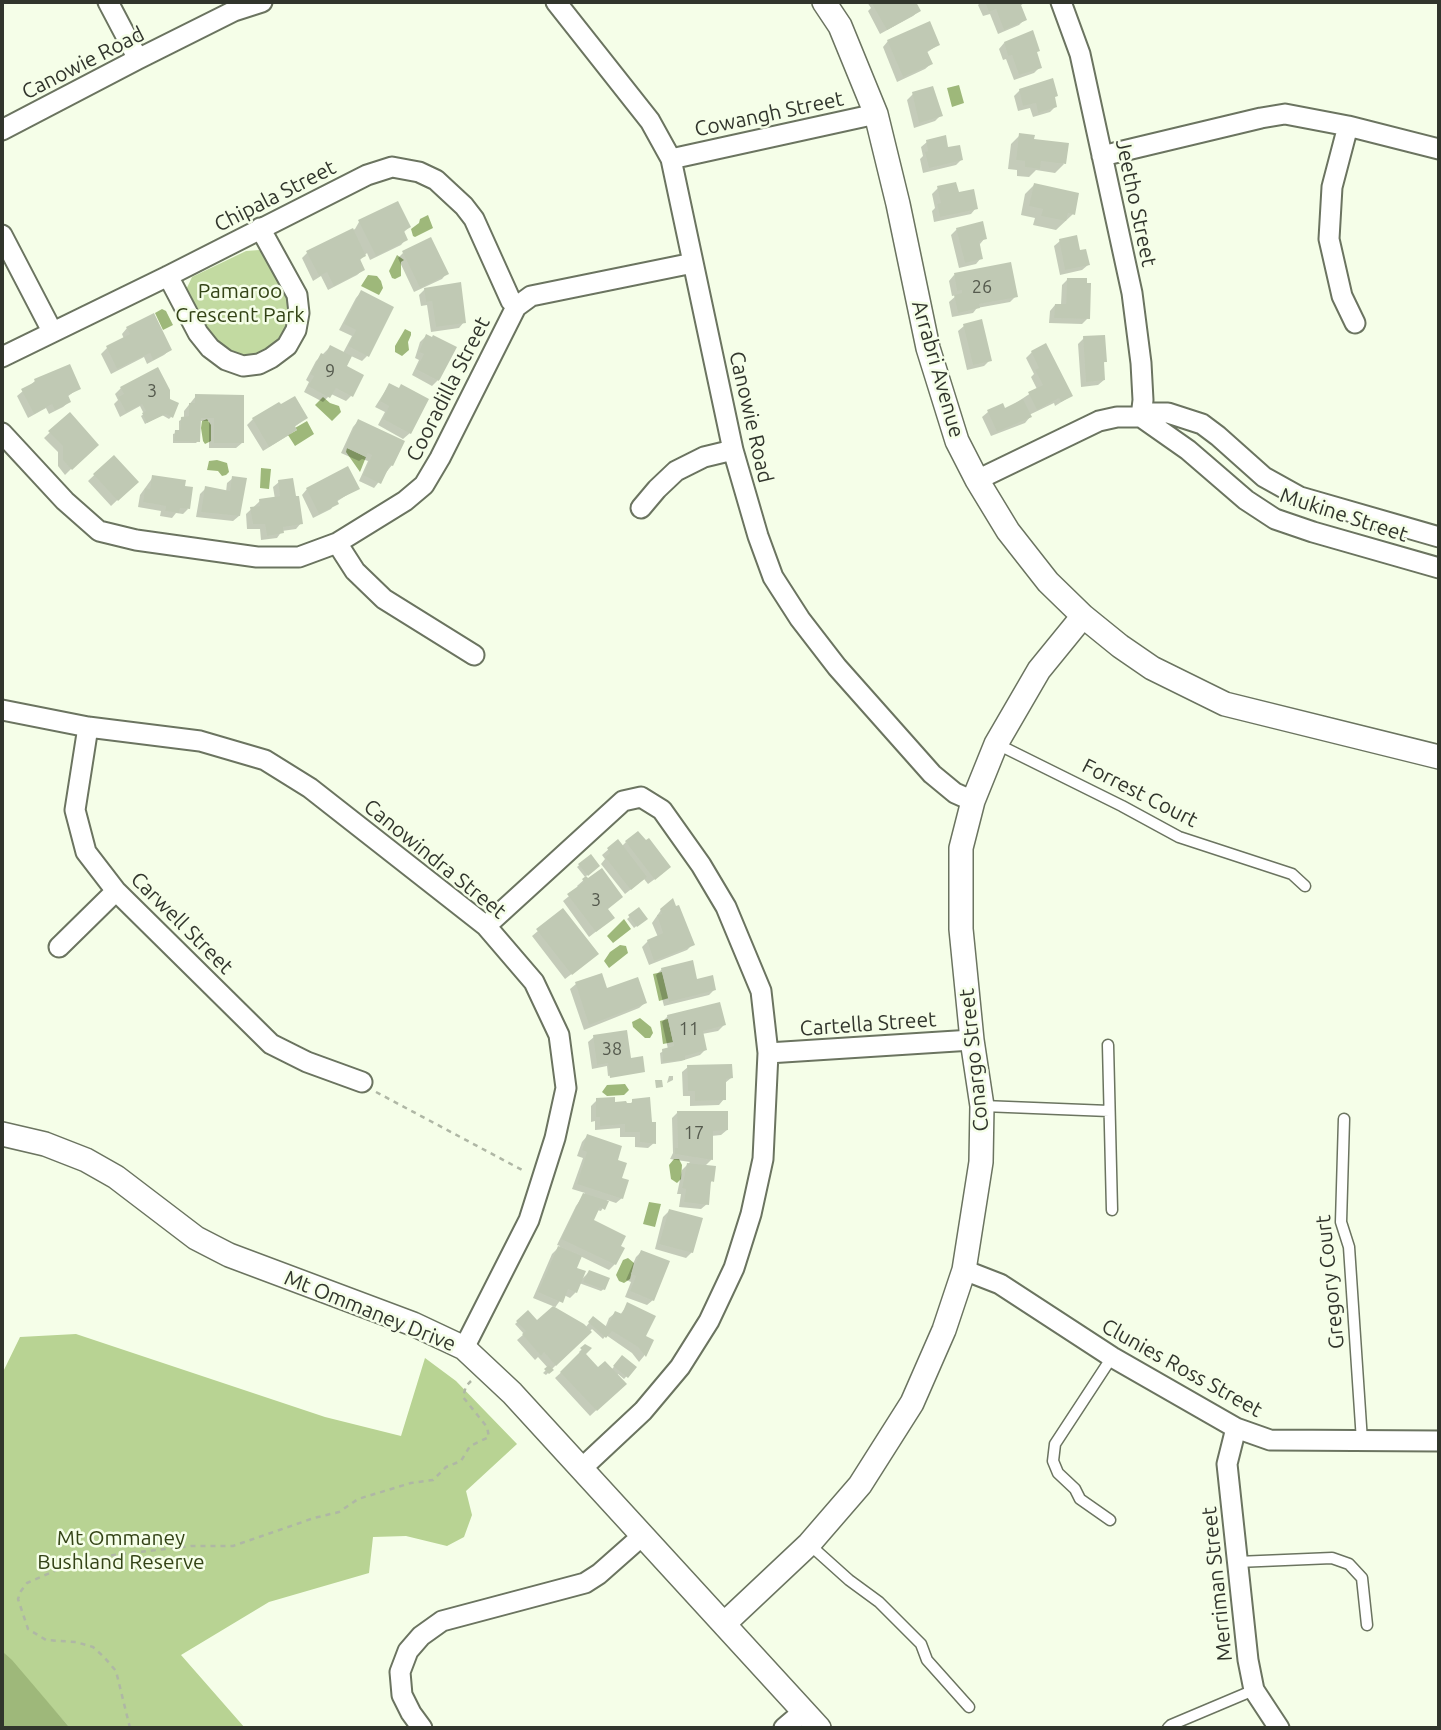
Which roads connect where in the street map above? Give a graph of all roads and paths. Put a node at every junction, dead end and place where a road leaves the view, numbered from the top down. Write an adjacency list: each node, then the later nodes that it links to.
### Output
1 (108, 2): 6 (street)
2 (262, 2): 6 (street, Canowie Road)
3 (556, 2): 12 (street, Canowie Road)
4 (824, 2): 7 (street, Arrabri Avenue)
5 (1061, 2): 11 (street, Jeetho Street)
6 (138, 59): 9 (street, Canowie Road)
7 (876, 114): 12 (street, Cowangh Street); 24 (street, Arrabri Avenue)
8 (1348, 126): 10 (street); 11 (street); 18 (street)
9 (2, 130)
10 (1439, 149)
11 (1102, 156): 21 (street, Jeetho Street)
12 (671, 159): 15 (street, Canowie Road)
13 (260, 229): 16 (street, Chipala Street); 16 (street); 17 (street, Chipala Street)
14 (2, 234): 19 (street)
15 (693, 263): 17 (street, Cooradilla Street); 23 (street, Canowie Road)
16 (168, 276): 19 (street, Chipala Street)
17 (516, 307): 27 (street, Cooradilla Street)
18 (1355, 323)
19 (52, 331): 20 (street, Chipala Street)
20 (2, 357)
21 (1141, 417): 24 (street, Mukine Street); 26 (street, Mukine Street); 28 (street, Mukine Street)
22 (2, 433): 27 (street, Cooradilla Street)
23 (733, 450): 25 (street); 35 (street, Canowie Road)
24 (977, 480): 29 (street, Arrabri Avenue)
25 (641, 508)
26 (1439, 537)
27 (337, 542): 30 (street)
28 (1439, 568)
29 (1083, 616): 33 (street, Conargo Street); 34 (street, Arrabri Avenue)
30 (474, 655)
31 (2, 710): 32 (street, Canowindra Street)
32 (88, 727): 37 (street, Carwell Street); 38 (street, Canowindra Street)
33 (996, 744): 35 (street, Conargo Street); 36 (lane, Forrest Court)
34 (1439, 757)
35 (973, 801): 40 (street, Conargo Street)
36 (1306, 886)
37 (117, 891): 39 (street); 43 (street, Carwell Street)
38 (486, 926): 42 (street); 48 (street, Canowindra Street)
39 (59, 947)
40 (972, 1040): 42 (street, Cartella Street); 44 (street, Conargo Street)
41 (1108, 1045): 45 (lane)
42 (768, 1053): 57 (street)
43 (362, 1082): 48 (path)
44 (982, 1106): 45 (lane); 50 (street, Conargo Street)
45 (1110, 1111): 49 (lane)
46 (1344, 1119): 55 (lane, Gregory Court)
47 (2, 1134): 51 (street, Mt Ommaney Drive)
48 (542, 1179): 51 (street, Canowindra Street)
49 (1112, 1210)
50 (964, 1270): 52 (street, Clunies Ross Street); 60 (street, Conargo Street)
51 (464, 1348): 57 (street, Mt Ommaney Drive)
52 (1112, 1357): 54 (street, Clunies Ross Street); 58 (lane)
53 (473, 1378): 67 (path)
54 (1236, 1428): 55 (street, Clunies Ross Street); 61 (street, Merriman Street)
55 (1363, 1441): 56 (street, Clunies Ross Street)
56 (1439, 1441)
57 (581, 1469): 59 (street, Mt Ommaney Drive)
58 (1110, 1520)
59 (642, 1536): 62 (street, Mt Ommaney Drive); 68 (street)
60 (809, 1544): 62 (street, Conargo Street); 65 (lane)
61 (1237, 1562): 63 (lane); 64 (street, Merriman Street)
62 (724, 1624): 66 (street, Mt Ommaney Drive)
63 (1367, 1625)
64 (1254, 1690): 70 (lane); 71 (street, Merriman Street)
65 (969, 1707)
66 (811, 1720): 69 (street)
67 (130, 1728)
68 (422, 1728)
69 (784, 1728)
70 (1168, 1728)
71 (1279, 1728)

